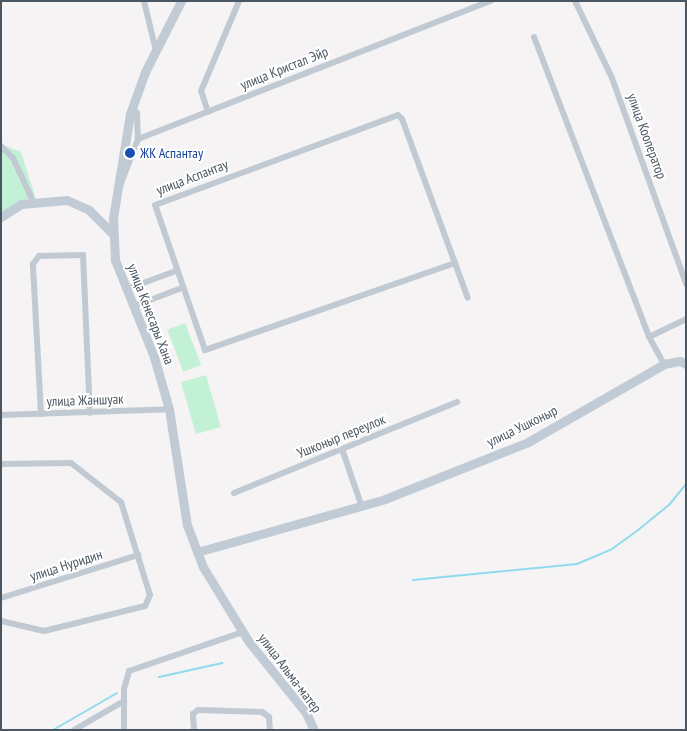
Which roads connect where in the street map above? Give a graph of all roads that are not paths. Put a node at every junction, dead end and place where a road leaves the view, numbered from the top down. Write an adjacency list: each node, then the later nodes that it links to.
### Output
1 (144, 1): 7 (street)
2 (181, 1): 7 (street, улица Кенесары Хана)
3 (239, 1): 9 (street)
4 (491, 1): 9 (street, улица Кристал Эйр)
5 (575, 1): 18 (street, улица Кооператор)
6 (534, 37): 24 (street)
7 (156, 52): 8 (street, улица Кенесары Хана)
8 (132, 107): 10 (street); 12 (street, улица Кенесары Хана)
9 (208, 112): 10 (street, улица Кристал Эйр)
10 (138, 139): 12 (street)
11 (1, 146): 13 (street)
12 (118, 190): 15 (street, улица Кенесары Хана)
13 (33, 201): 14 (street); 15 (street)
14 (1, 217)
15 (113, 234): 20 (street, улица Кенесары Хана)
16 (456, 263): 17 (street, улица Аспантау); 19 (street, улица Аспантау); 21 (street, улица Аспантау)
17 (176, 271): 19 (street, улица Аспантау); 20 (street)
18 (686, 284)
19 (182, 288): 22 (street)
20 (127, 289): 22 (street, улица Кенесары Хана)
21 (468, 298)
22 (134, 306): 28 (street, улица Кенесары Хана)
23 (686, 319): 24 (street)
24 (649, 337): 25 (street)
25 (664, 364): 26 (street, улица Ушконыр); 35 (street, улица Ушконыр)
26 (686, 364)
27 (457, 402): 32 (street, Ушконыр переулок)
28 (169, 409): 29 (street, улица Жаншуак); 36 (street, улица Кенесары Хана)
29 (90, 413): 30 (street, улица Жаншуак); 30 (street)
30 (41, 414): 31 (street, улица Жаншуак)
31 (1, 415)
32 (342, 449): 34 (street, Ушконыр переулок); 35 (street)
33 (1, 464): 37 (street)
34 (234, 493)
35 (362, 507): 36 (street, улица Ушконыр)
36 (197, 552): 40 (street, улица Кенесары Хана)
37 (138, 555): 38 (street, улица Нуридин); 39 (street)
38 (1, 598)
39 (1, 621)
40 (243, 632): 41 (street); 46 (street, улица Альма-матер)
41 (124, 701): 42 (street); 43 (street)
42 (74, 730)
43 (124, 730)
44 (194, 730): 45 (street)
45 (270, 730)
46 (314, 730)

